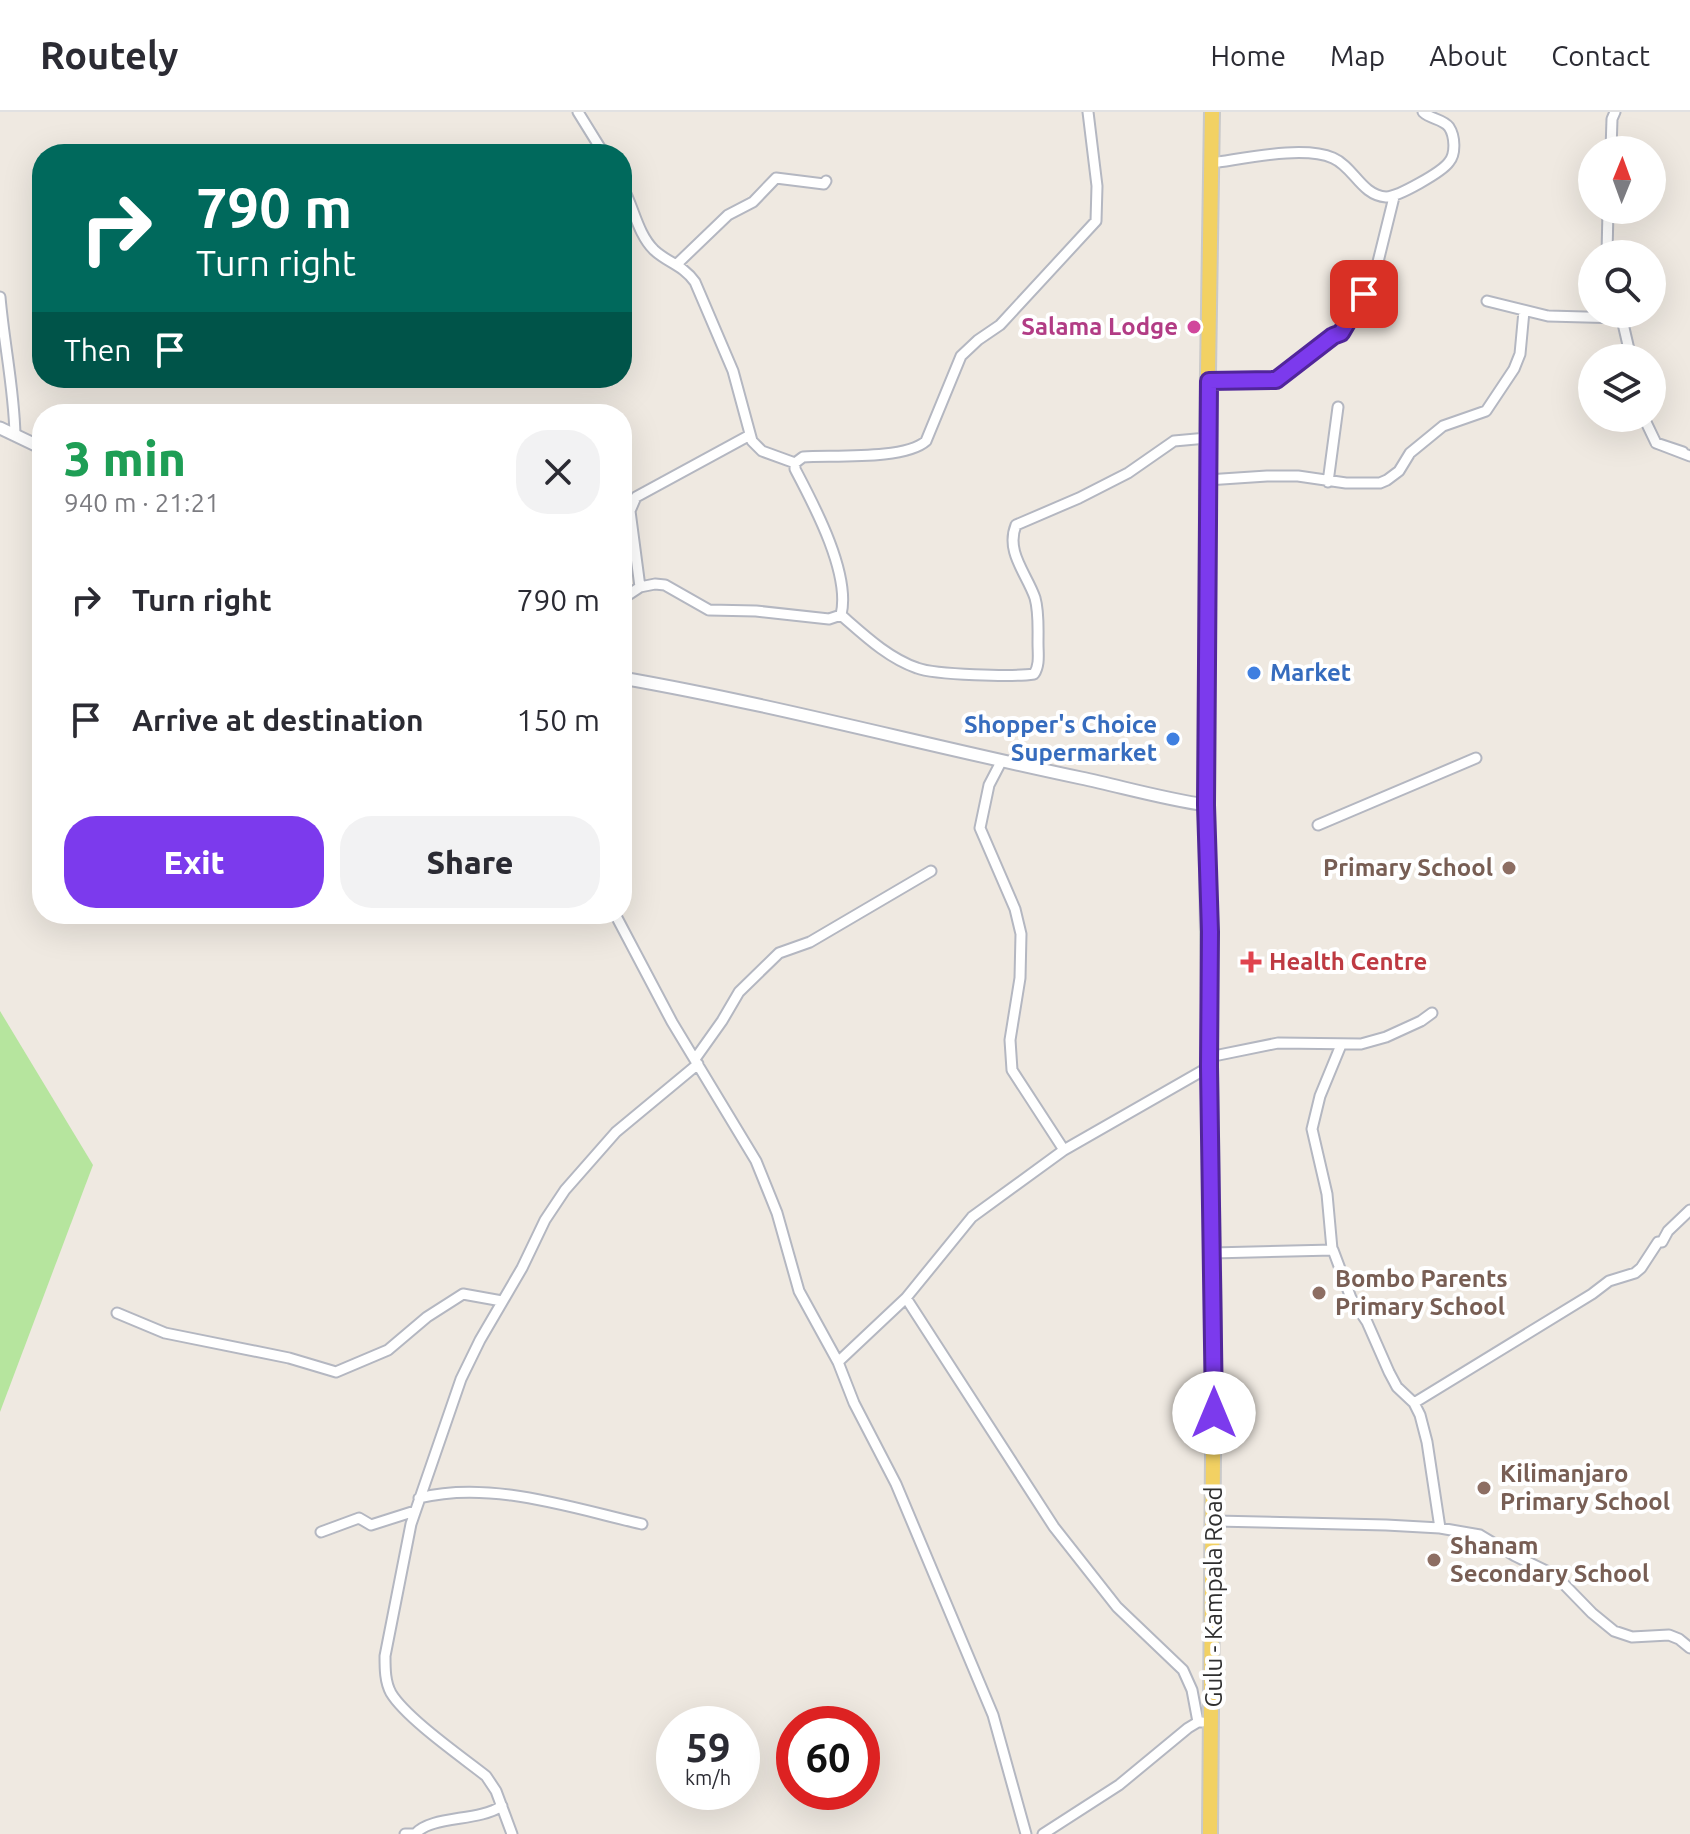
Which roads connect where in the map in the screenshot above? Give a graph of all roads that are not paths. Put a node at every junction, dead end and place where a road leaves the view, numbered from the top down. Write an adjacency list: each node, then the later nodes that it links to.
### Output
1 (578, 112): 7 (street)
2 (1088, 112): 26 (street)
3 (1212, 112): 8 (main road, Gulu - Kampala Road)
4 (1423, 112): 10 (street)
5 (1615, 112): 6 (street)
6 (1611, 136)
7 (598, 144)
8 (1211, 163): 10 (street); 17 (main road, Gulu - Kampala Road)
9 (826, 181): 12 (street)
10 (1394, 197): 17 (street)
11 (632, 208): 12 (street)
12 (677, 264): 22 (street)
13 (0, 297): 21 (street)
14 (1487, 301): 15 (street)
15 (1524, 311): 16 (street); 28 (street)
16 (1578, 316)
17 (1209, 381): 23 (main road, Gulu - Kampala Road)
18 (1338, 407): 28 (street)
19 (0, 428): 21 (street)
20 (1651, 432): 25 (street)
21 (15, 435): 24 (street)
22 (750, 435): 26 (street); 29 (street)
23 (1207, 438): 27 (main road, Gulu - Kampala Road); 33 (street)
24 (32, 443)
25 (1686, 454)
26 (795, 463): 33 (street)
27 (1207, 480): 28 (street); 37 (main road, Gulu - Kampala Road)
28 (1328, 482)
29 (632, 506)
30 (632, 526): 31 (street)
31 (640, 587): 32 (street); 33 (street)
32 (632, 592)
33 (841, 615)
34 (632, 680): 36 (street)
35 (1476, 758): 38 (street)
36 (1001, 762): 37 (street); 45 (street)
37 (1206, 805): 44 (main road, Gulu - Kampala Road)
38 (1318, 825)
39 (931, 871): 43 (street)
40 (620, 924): 43 (street)
41 (1432, 1013): 42 (street)
42 (1341, 1045): 44 (street); 47 (street)
43 (696, 1062): 50 (street); 52 (street)
44 (1209, 1062): 45 (street); 48 (main road, Gulu - Kampala Road)
45 (1064, 1150): 49 (street)
46 (1690, 1210): 53 (street)
47 (1332, 1249): 48 (street); 53 (street)
48 (1212, 1253): 56 (main road, Gulu - Kampala Road)
49 (906, 1298): 52 (street); 61 (street)
50 (502, 1301): 51 (street); 54 (street)
51 (117, 1313)
52 (838, 1362): 65 (street)
53 (1414, 1403): 58 (street)
54 (419, 1498): 55 (street); 57 (street)
55 (415, 1511): 59 (street); 62 (street)
56 (1215, 1521): 58 (street); 61 (main road, Gulu - Kampala Road)
57 (642, 1524)
58 (1440, 1528): 60 (street)
59 (321, 1532)
60 (1690, 1648)
61 (1205, 1722): 66 (street); 67 (main road, Gulu - Kampala Road)
62 (502, 1806): 63 (street); 64 (street)
63 (510, 1833)
64 (405, 1834)
65 (1026, 1834)
66 (1043, 1834)
67 (1210, 1834)

